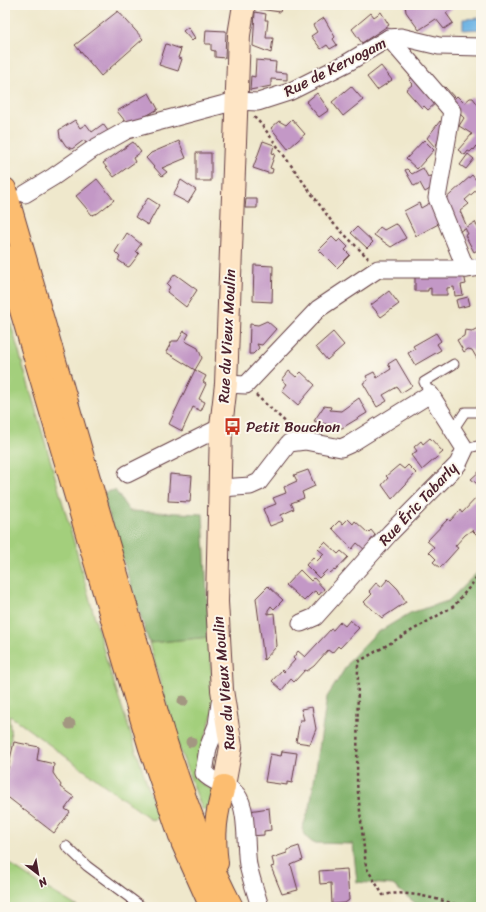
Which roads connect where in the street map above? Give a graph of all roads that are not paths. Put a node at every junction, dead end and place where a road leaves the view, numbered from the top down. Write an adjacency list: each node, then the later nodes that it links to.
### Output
1 (244, 5): 4 (street, Rue du Vieux Moulin)
2 (389, 38): 3 (street, Rue de Kervogam); 4 (street, Rue de Kervogam); 7 (street)
3 (481, 47)
4 (236, 101): 5 (street, Rue de Kervogam); 9 (street, Rue du Vieux Moulin)
5 (15, 191): 21 (main road)
6 (5, 256): 23 (main road)
7 (473, 268): 9 (street)
8 (454, 364): 10 (lane)
9 (236, 384): 12 (street, Rue du Vieux Moulin)
10 (430, 394): 13 (street, Rue Éric Tabarly); 17 (street)
11 (481, 412): 13 (lane)
12 (221, 427): 16 (street); 17 (street, Rue du Vieux Moulin)
13 (453, 430): 15 (street, Rue Éric Tabarly)
14 (481, 445): 15 (lane)
15 (465, 449): 18 (street, Rue Éric Tabarly)
16 (127, 474)
17 (221, 488): 19 (street, Rue du Vieux Moulin)
18 (301, 623)
19 (224, 786): 21 (main road); 25 (street)
20 (66, 846): 22 (lane)
21 (220, 884): 24 (main road)
22 (142, 907)
23 (212, 907)
24 (232, 907)
25 (260, 907)

